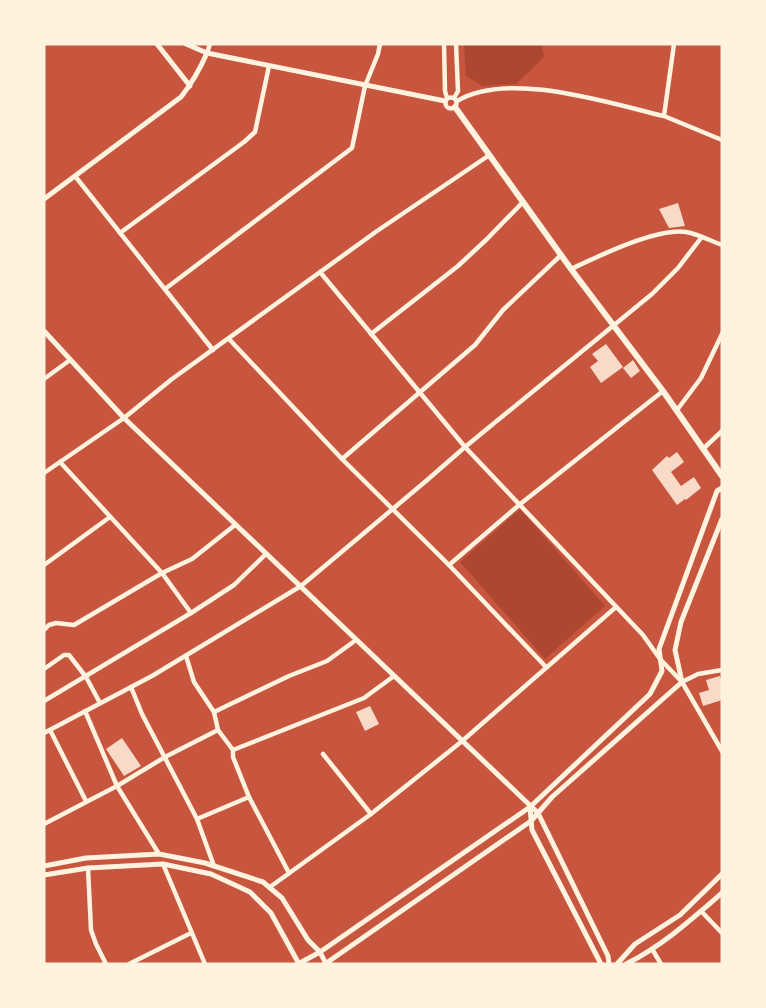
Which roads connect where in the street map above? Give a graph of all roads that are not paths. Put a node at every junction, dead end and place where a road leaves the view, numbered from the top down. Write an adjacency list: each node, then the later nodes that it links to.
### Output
1 (157, 44): 10 (street)
2 (186, 44): 8 (street)
3 (210, 44): 8 (street)
4 (380, 44): 11 (street)
5 (444, 44): 12 (street)
6 (456, 44): 13 (street)
7 (674, 44): 14 (street)
8 (207, 53): 9 (street); 10 (street)
9 (269, 66): 11 (street); 20 (street)
10 (190, 86): 17 (street)
11 (365, 86): 12 (street); 26 (street)
12 (446, 100): 13 (street); 13 (street)
13 (455, 102): 14 (street); 16 (main road)
14 (664, 116): 15 (street)
15 (722, 140)
16 (488, 156): 19 (main road); 25 (street)
17 (75, 176): 18 (street); 20 (street)
18 (44, 199)
19 (522, 203): 23 (main road); 29 (street)
20 (120, 233): 26 (street)
21 (701, 238): 22 (street); 24 (street); 27 (street)
22 (722, 245)
23 (561, 255): 24 (main road); 36 (street)
24 (571, 269): 27 (main road)
25 (320, 272): 29 (street); 31 (street)
26 (165, 289): 32 (street)
27 (613, 325): 35 (main road); 40 (street)
28 (44, 331): 33 (street)
29 (372, 334): 36 (street)
30 (722, 334): 37 (street)
31 (229, 339): 32 (street); 42 (street)
32 (213, 349): 38 (street)
33 (70, 360): 34 (street); 38 (street)
34 (44, 379)
35 (663, 391): 37 (main road); 47 (street)
36 (420, 392): 40 (street); 42 (street)
37 (677, 410): 41 (main road)
38 (124, 418): 43 (street); 51 (street)
39 (722, 431): 41 (street)
40 (465, 447): 47 (street); 48 (street)
41 (703, 449): 45 (main road)
42 (342, 459): 48 (street)
43 (60, 462): 44 (street); 49 (street)
44 (44, 473)
45 (722, 476)
46 (722, 488): 62 (street)
47 (519, 505): 54 (street); 57 (street)
48 (394, 509): 54 (street); 56 (street)
49 (110, 517): 53 (street); 55 (street)
50 (722, 519): 68 (street)
51 (236, 525): 52 (street); 55 (street)
52 (266, 554): 56 (street); 58 (street)
53 (44, 565)
54 (449, 565): 63 (street)
55 (162, 573): 58 (street); 59 (street)
56 (300, 586): 60 (street); 61 (street)
57 (616, 607): 62 (street); 63 (street)
58 (191, 613): 67 (street)
59 (44, 630)
60 (356, 640): 66 (street); 73 (street)
61 (186, 656): 69 (street); 73 (street)
62 (660, 659): 68 (street); 85 (street)
63 (546, 667): 77 (street)
64 (44, 669): 67 (street)
65 (722, 670): 68 (street)
66 (394, 676): 77 (street); 78 (street)
67 (86, 677): 70 (street); 71 (street)
68 (682, 682): 79 (street); 86 (street)
69 (131, 687): 71 (street); 81 (street)
70 (44, 701)
71 (100, 704): 72 (street)
72 (85, 711): 74 (street); 82 (street)
73 (214, 712): 75 (street)
74 (50, 730): 76 (street); 84 (street)
75 (218, 730): 78 (street); 81 (street)
76 (44, 733)
77 (461, 742): 85 (street); 88 (street)
78 (233, 750): 83 (street)
79 (722, 751)
80 (323, 754): 88 (street)
81 (164, 757): 82 (street); 89 (street)
82 (117, 786): 84 (street); 92 (street)
83 (249, 796): 89 (street); 97 (street)
84 (86, 801): 91 (street)
85 (530, 807): 86 (street); 90 (street); 106 (street)
86 (538, 813): 90 (street); 113 (street)
87 (44, 814): 91 (street)
88 (371, 814): 97 (street)
89 (198, 819): 95 (street)
90 (531, 821): 111 (street); 112 (street)
91 (46, 823)
92 (159, 854): 94 (street); 95 (street)
93 (163, 864): 96 (street); 103 (street); 110 (street)
94 (44, 866)
95 (214, 866): 100 (street)
96 (88, 868): 99 (street); 107 (street)
97 (289, 873): 100 (street)
98 (722, 874): 114 (street)
99 (44, 875)
100 (270, 887): 106 (street)
101 (722, 893): 102 (street)
102 (701, 911): 104 (street); 105 (street)
103 (191, 933): 108 (street); 109 (street)
104 (722, 933)
105 (652, 949): 115 (street); 116 (street)
106 (320, 952): 110 (street); 111 (street)
107 (106, 964)
108 (129, 964)
109 (205, 964)
110 (299, 964)
111 (326, 964)
112 (601, 964)
113 (609, 964)
114 (617, 964)
115 (626, 964)
116 (661, 964)

